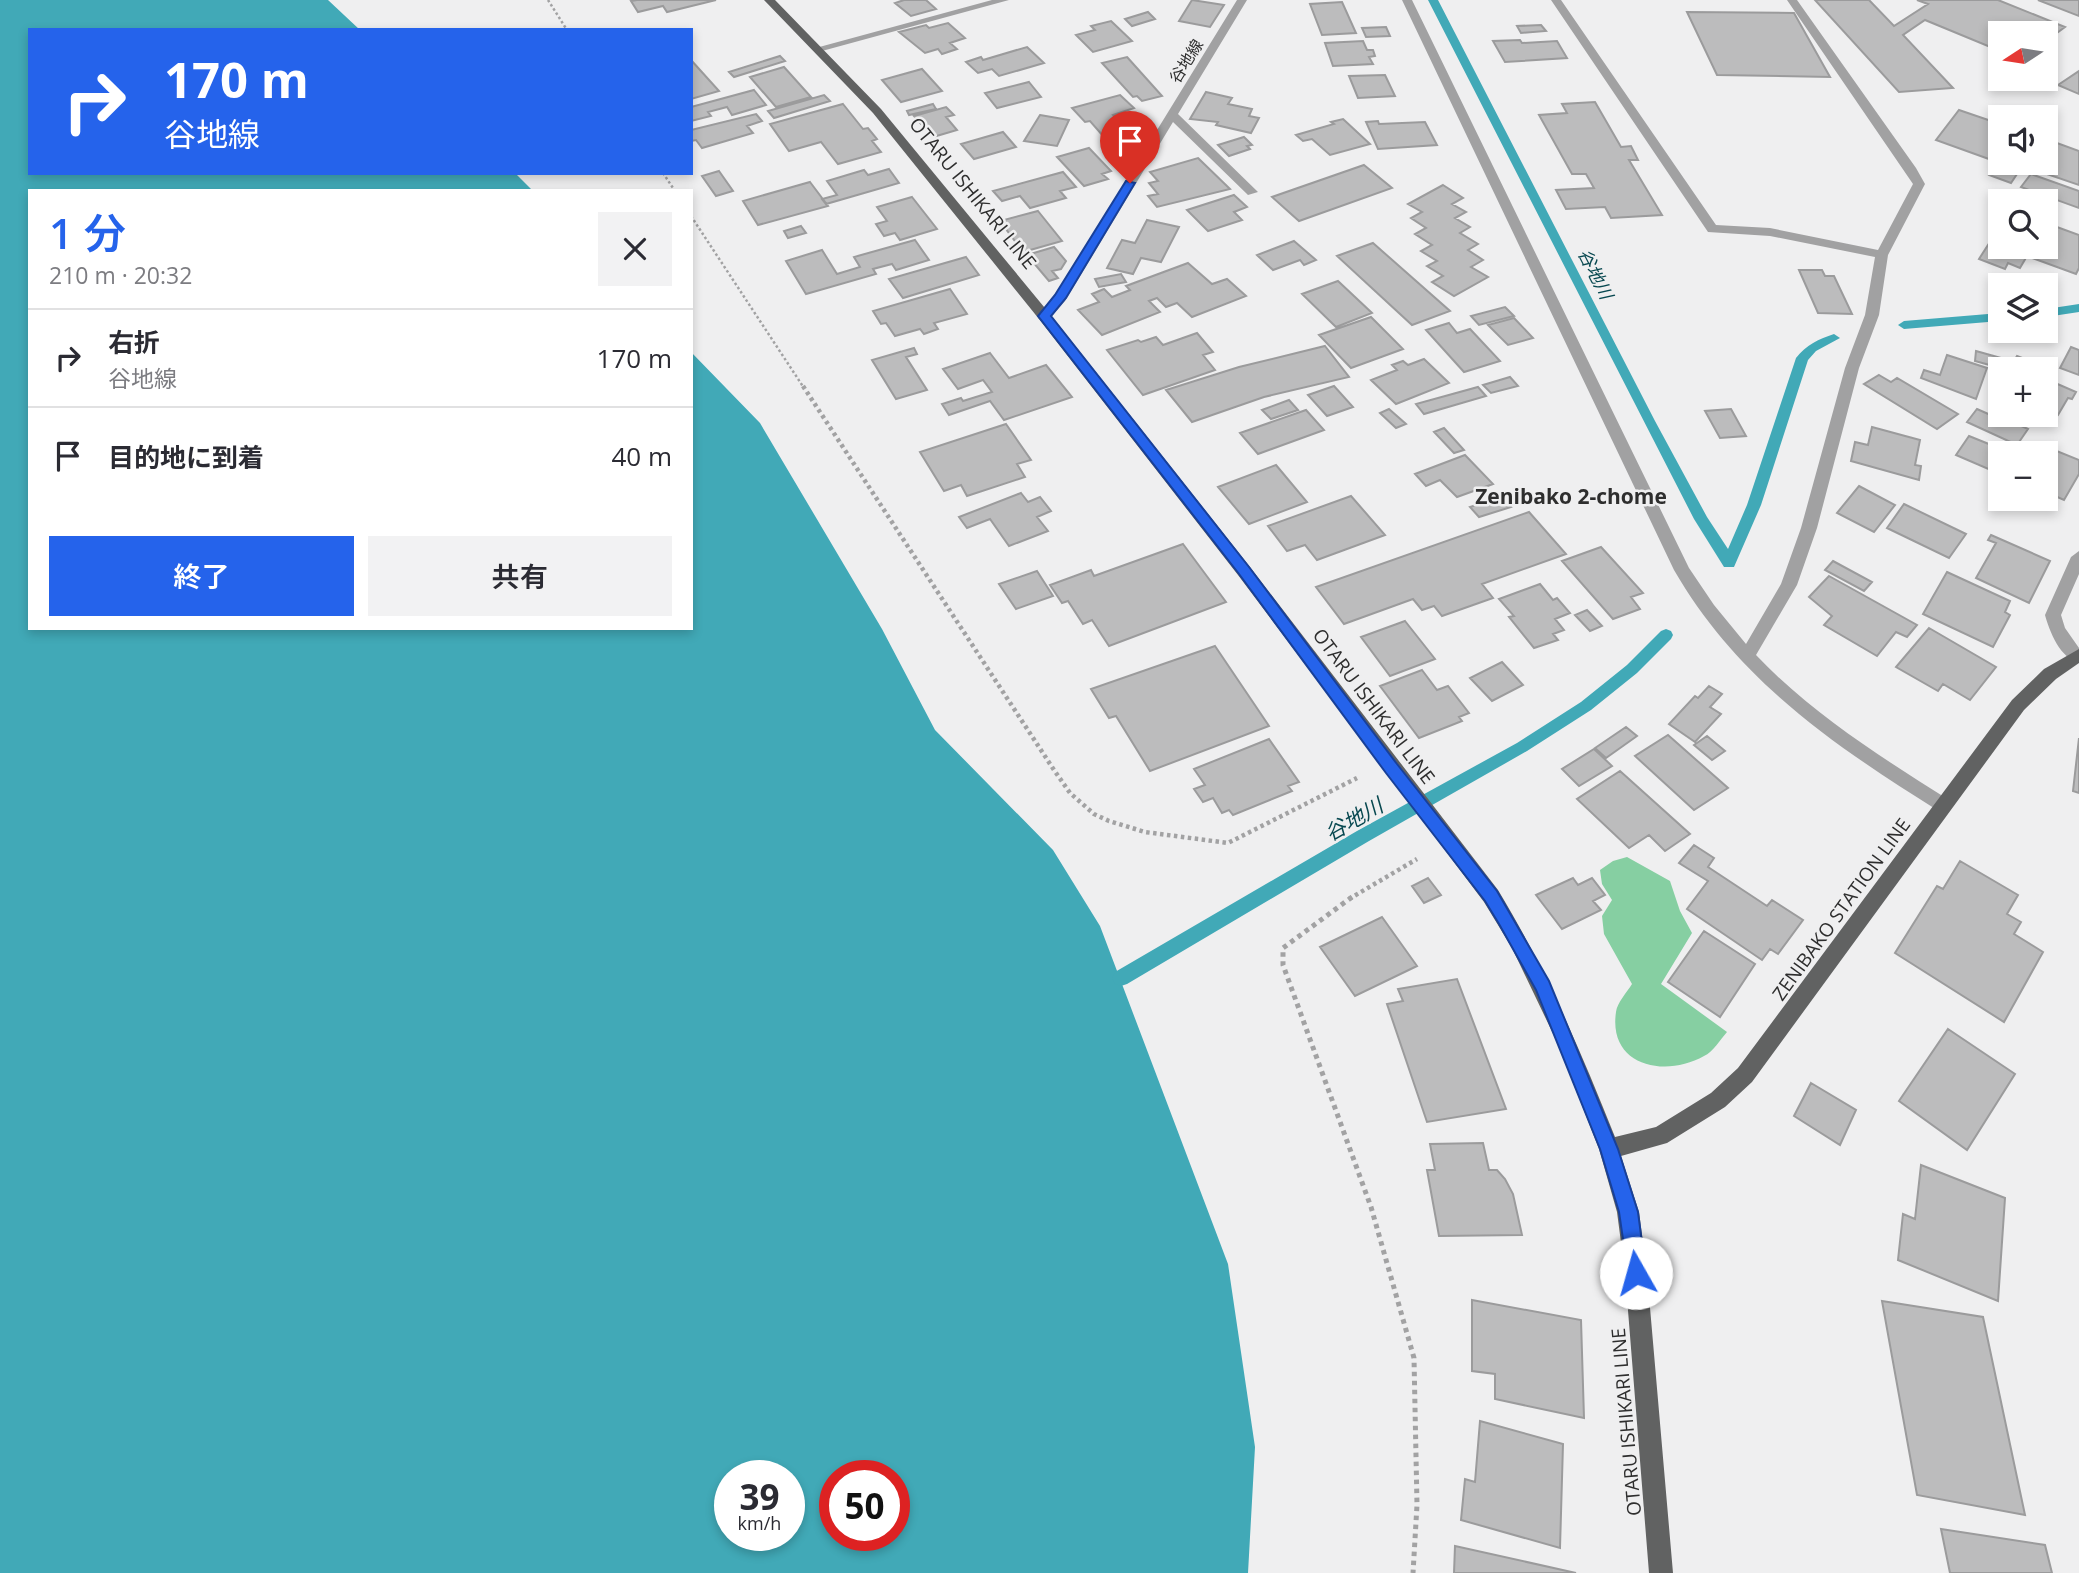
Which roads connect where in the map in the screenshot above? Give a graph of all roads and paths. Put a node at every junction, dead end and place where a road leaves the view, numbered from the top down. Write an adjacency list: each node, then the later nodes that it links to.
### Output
1 (548, 0): 8 (path)
2 (769, 0): 9 (main road, OTARU ISHIKARI LINE)
3 (1004, 0): 9 (street)
4 (1242, 0): 10 (street, 谷地線)
5 (1407, 0): 17 (street)
6 (1556, 0): 13 (street)
7 (1792, 0): 13 (street)
8 (566, 28)
9 (818, 49): 14 (main road, OTARU ISHIKARI LINE)
10 (1171, 114): 11 (street); 14 (street, 谷地線)
11 (1252, 192)
12 (693, 219): 18 (path)
13 (1882, 255): 17 (street)
14 (1044, 316): 21 (main road, OTARU ISHIKARI LINE)
15 (2079, 557): 16 (street)
16 (2077, 656): 19 (main road, ZENIBAKO STATION LINE)
17 (1746, 658): 19 (street)
18 (1367, 773)
19 (1944, 805): 21 (main road, ZENIBAKO STATION LINE)
20 (1420, 857): 22 (path)
21 (1609, 1149): 23 (main road, OTARU ISHIKARI LINE)
22 (1413, 1573)
23 (1661, 1573)

